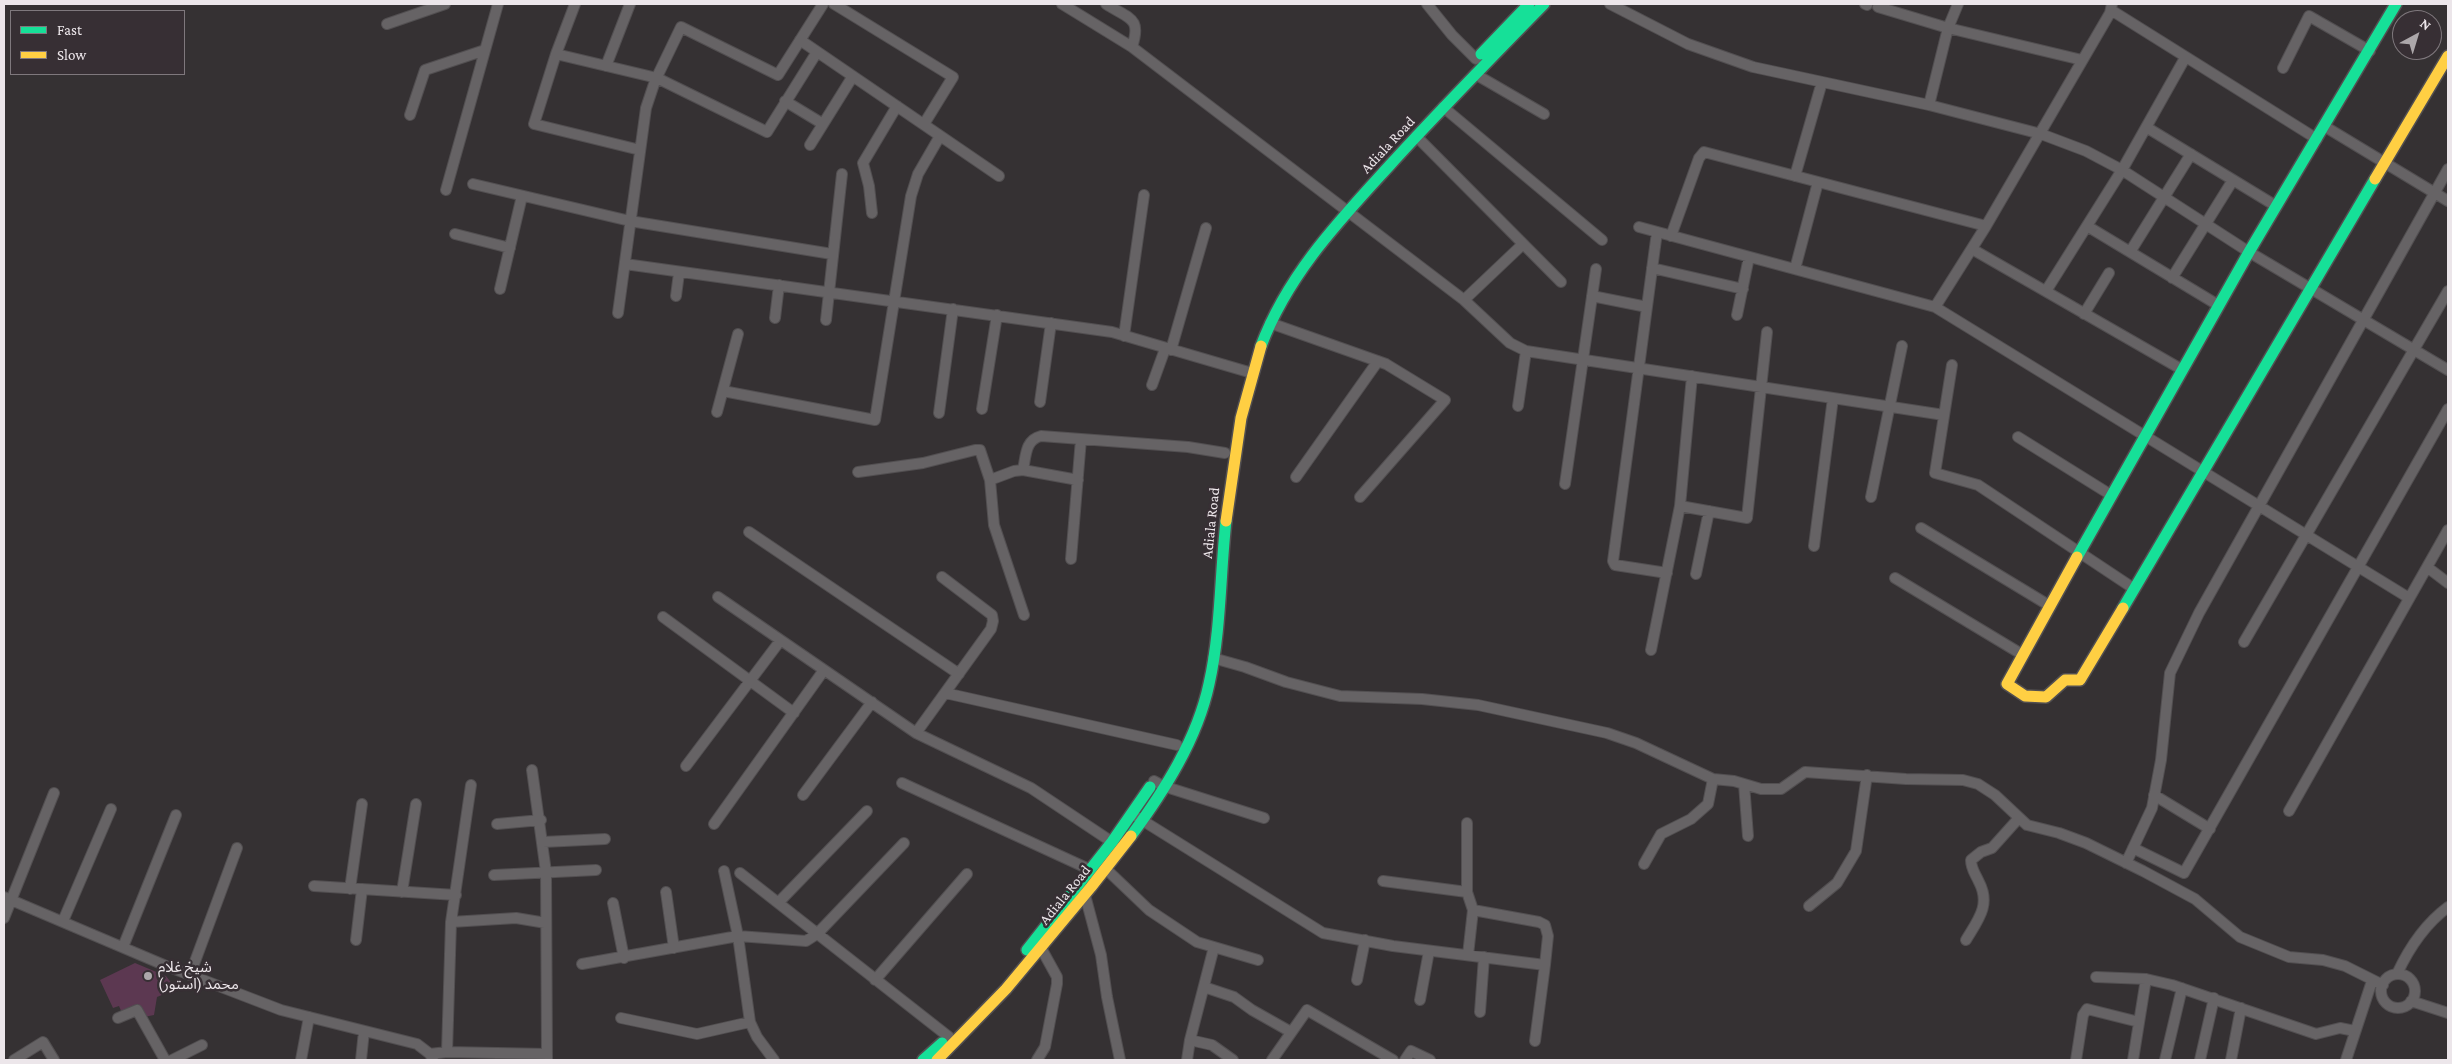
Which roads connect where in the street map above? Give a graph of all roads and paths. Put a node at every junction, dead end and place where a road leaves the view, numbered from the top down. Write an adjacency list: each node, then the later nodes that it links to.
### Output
1 (445, 4): 17 (street)
2 (498, 4): 21 (street)
3 (575, 4): 24 (street)
4 (630, 4): 29 (street)
5 (823, 4): 19 (street)
6 (834, 4): 42 (street)
7 (1062, 4): 20 (street)
8 (1106, 4): 20 (street)
9 (1427, 4): 27 (street)
10 (1544, 4): 31 (main road, Adiala Road)
11 (1610, 4): 34 (street)
12 (1958, 4): 18 (street)
13 (2396, 4): 22 (main road)
14 (1522, 6): 27 (main road, Adiala Road)
15 (1878, 7): 18 (street)
16 (2111, 7): 26 (street); 28 (street)
17 (387, 24)
18 (1948, 28): 28 (street); 36 (street)
19 (800, 40): 23 (street); 33 (street)
20 (1132, 47): 68 (street)
21 (485, 50): 40 (street); 61 (street)
22 (2370, 51): 30 (street); 43 (main road)
23 (817, 52): 32 (street); 35 (street)
24 (556, 54): 29 (street); 50 (street)
25 (2448, 56): 52 (main road)
26 (2185, 58): 44 (street); 48 (street)
27 (1476, 59): 68 (main road, Adiala Road)
28 (2082, 60): 45 (street)
29 (606, 66): 33 (street)
30 (2283, 68)
31 (1474, 74): 38 (main road, Adiala Road); 39 (street)
32 (853, 76): 37 (street); 41 (street)
33 (657, 78): 35 (street); 50 (street)
34 (1822, 82): 36 (street); 57 (street)
35 (785, 101): 41 (street)
36 (1929, 105): 45 (street)
37 (897, 106): 42 (street); 69 (street)
38 (1443, 107): 47 (main road, Adiala Road); 79 (street)
39 (1544, 114)
40 (410, 115)
41 (823, 124): 49 (street)
42 (924, 124): 46 (street)
43 (2324, 126): 48 (main road); 52 (street)
44 (2146, 127): 51 (street); 54 (street)
45 (2041, 134): 54 (street); 72 (street)
46 (940, 136): 56 (street); 105 (street)
47 (1416, 136): 68 (main road, Adiala Road); 80 (street)
48 (2316, 139): 67 (main road)
49 (810, 145)
50 (640, 150): 70 (street)
51 (2191, 154): 58 (street); 65 (street)
52 (2385, 164): 62 (street); 97 (main road)
53 (2448, 169): 62 (street)
54 (2122, 170): 65 (street); 73 (street)
55 (842, 174): 85 (street)
56 (999, 176)
57 (1795, 176): 59 (street); 78 (street)
58 (2234, 180): 67 (street); 71 (street)
59 (1818, 182): 72 (street); 90 (street)
60 (473, 184): 64 (street)
61 (446, 190)
62 (2435, 192): 66 (street); 115 (street)
63 (1144, 195): 121 (street)
64 (522, 196): 70 (street); 81 (street)
65 (2164, 198): 71 (street); 83 (street)
66 (2448, 201)
67 (2276, 206): 84 (main road)
68 (1343, 209): 104 (street); 118 (main road, Adiala Road); 132 (main road, Adiala Road)
69 (872, 213)
70 (630, 221): 85 (street); 87 (street)
71 (2206, 225): 84 (street); 93 (street)
72 (1986, 226): 82 (street)
73 (2087, 226): 83 (street); 101 (street)
74 (1638, 227): 76 (street)
75 (1206, 228): 123 (street)
76 (1657, 232): 78 (street); 88 (street)
77 (455, 234): 81 (street)
78 (1671, 236): 86 (street)
79 (1602, 240)
80 (1523, 244): 94 (street); 104 (street)
81 (510, 248): 96 (street)
82 (1972, 249): 101 (street); 108 (street)
83 (2130, 252): 93 (street)
84 (2249, 252): 97 (street); 106 (main road)
85 (832, 254): 100 (street)
86 (1749, 257): 90 (street); 98 (street)
87 (625, 264): 91 (street); 110 (street)
88 (1652, 268): 98 (street); 107 (street)
89 (1596, 269): 103 (street)
90 (1795, 269): 108 (street)
91 (679, 273): 95 (street); 102 (street)
92 (2109, 273): 111 (street)
93 (2172, 278): 106 (street)
94 (1561, 282)
95 (779, 285): 100 (street); 114 (street)
96 (500, 289)
97 (2311, 289): 115 (street); 151 (main road)
98 (1743, 290): 113 (street)
99 (2448, 291): 124 (street)
100 (828, 292): 105 (street); 116 (street)
101 (2046, 292): 111 (street)
102 (676, 296)
103 (1592, 296): 107 (street); 126 (street)
104 (1464, 300): 125 (street)
105 (894, 301): 109 (street); 136 (street)
106 (2218, 305): 130 (main road)
107 (1647, 306): 129 (street)
108 (1935, 307): 146 (street)
109 (953, 309): 112 (street); 144 (street)
110 (618, 313)
111 (2084, 314): 130 (street)
112 (997, 315): 117 (street); 141 (street)
113 (1737, 315)
114 (774, 318)
115 (2362, 319): 124 (street); 161 (street)
116 (826, 320)
117 (1051, 323): 121 (street); 138 (street)
118 (1270, 323): 127 (street); 132 (main road, Adiala Road)
119 (1767, 332): 135 (street)
120 (738, 334): 136 (street)
121 (1124, 336): 123 (street)
122 (1902, 346): 140 (street)
123 (1168, 349): 132 (street); 134 (street)
124 (2414, 349): 131 (street); 166 (street)
125 (1526, 351): 126 (street); 139 (street)
126 (1583, 359): 129 (street); 156 (street)
127 (1378, 361): 153 (street); 158 (street)
128 (1952, 364): 145 (street)
129 (1638, 367): 133 (street); 172 (street)
130 (2182, 369): 146 (main road)
131 (2448, 370)
132 (1247, 372): 149 (main road, Adiala Road); 187 (main road, Adiala Road)
133 (1692, 376): 135 (street); 160 (street)
134 (1152, 385)
135 (1760, 386): 137 (street); 162 (street)
136 (723, 391): 143 (street)
137 (1833, 398): 140 (street); 167 (street)
138 (1040, 402)
139 (1518, 406)
140 (1889, 406): 145 (street); 159 (street)
141 (982, 409)
142 (2448, 409): 170 (street)
143 (717, 412)
144 (939, 413)
145 (1944, 415): 168 (street)
146 (2144, 435): 151 (street); 157 (main road)
147 (2018, 438): 157 (street)
148 (1081, 439): 149 (street); 150 (street); 155 (street)
149 (1225, 453): 195 (main road, Adiala Road)
150 (1023, 470): 154 (street); 155 (street)
151 (2202, 471): 161 (street); 177 (main road)
152 (858, 472): 154 (street)
153 (1296, 477)
154 (990, 480): 181 (street)
155 (1078, 480): 169 (street)
156 (1565, 484)
157 (2111, 495): 168 (main road)
158 (1360, 497)
159 (1871, 497)
160 (1680, 506): 162 (street); 172 (street)
161 (2259, 506): 166 (street); 206 (street)
162 (1709, 511): 173 (street)
163 (1921, 528): 180 (street)
164 (2448, 530): 171 (street)
165 (749, 532): 189 (street)
166 (2307, 535): 170 (street); 184 (street)
167 (1814, 546)
168 (2079, 554): 177 (street); 180 (main road)
169 (1071, 559)
170 (2359, 567): 179 (street); 220 (street)
171 (2427, 567): 176 (street); 179 (street)
172 (1667, 573): 185 (street)
173 (1696, 574)
174 (942, 577): 189 (street)
175 (1895, 578): 186 (street)
176 (2448, 583)
177 (2133, 588): 186 (main road)
178 (718, 597): 183 (street)
179 (2409, 598): 211 (street)
180 (2050, 606): 186 (main road)
181 (1024, 615)
182 (663, 617): 190 (street)
183 (780, 641): 188 (street); 190 (street)
184 (2244, 642)
185 (1650, 650)
186 (2023, 655)
187 (1213, 658): 199 (street); 201 (main road, Adiala Road)
188 (824, 670): 192 (street); 193 (street)
189 (959, 674): 191 (street)
190 (750, 682): 193 (street); 196 (street)
191 (945, 693): 194 (street); 195 (street)
192 (872, 702): 194 (street); 205 (street)
193 (794, 712): 219 (street)
194 (916, 733): 224 (street)
195 (1177, 744): 201 (main road, Adiala Road)
196 (686, 766)
197 (532, 770): 216 (street)
198 (1866, 775): 202 (street); 215 (street); 250 (street)
199 (1713, 779): 202 (street); 229 (street)
200 (902, 783): 232 (street)
201 (1159, 783): 213 (main road, Adiala Road); 214 (street)
202 (1744, 784): 221 (street)
203 (471, 785): 245 (street)
204 (54, 793): 247 (street)
205 (803, 795)
206 (2154, 795): 220 (street); 227 (street)
207 (362, 804): 240 (street)
208 (416, 804): 242 (street)
209 (111, 809): 254 (street)
210 (867, 811): 249 (street)
211 (2289, 811)
212 (176, 814): 262 (street)
213 (1136, 817): 224 (main road, Adiala Road); 230 (main road, Adiala Road); 260 (street)
214 (1264, 818)
215 (2018, 819): 228 (street); 261 (street)
216 (540, 820): 218 (street); 223 (street)
217 (1467, 823): 244 (street)
218 (497, 824)
219 (714, 824)
220 (2210, 829): 227 (street)
221 (1748, 836)
222 (605, 839): 223 (street)
223 (543, 842): 234 (street)
224 (1112, 842): 232 (main road, Adiala Road)
225 (904, 843): 257 (street)
226 (237, 848): 274 (street)
227 (2133, 848): 228 (street)
228 (2126, 863): 279 (street)
229 (1644, 864)
230 (1106, 869): 246 (main road, Adiala Road); 263 (street)
231 (596, 870): 234 (street)
232 (1091, 870): 297 (main road, Adiala Road)
233 (724, 871): 258 (street)
234 (546, 872): 237 (street); 256 (street)
235 (740, 873): 249 (street)
236 (967, 874): 277 (street)
237 (494, 875)
238 (1383, 881): 244 (street)
239 (314, 886): 240 (street)
240 (350, 889): 241 (street)
241 (362, 889): 242 (street); 259 (street)
242 (402, 892): 245 (street)
243 (666, 892): 264 (street)
244 (1467, 892): 252 (street)
245 (456, 895): 255 (street)
246 (1085, 895): 265 (main road, Adiala Road); 315 (street)
247 (7, 898): 253 (street); 254 (street)
248 (613, 903): 268 (street)
249 (778, 903): 257 (street)
250 (1809, 906)
251 (2448, 907): 273 (street)
252 (1473, 910): 267 (street); 272 (street)
253 (4, 918)
254 (63, 921): 262 (street)
255 (451, 922): 256 (street); 301 (street)
256 (546, 923): 303 (street)
257 (817, 934): 258 (street); 277 (street)
258 (738, 936): 264 (street); 292 (street)
259 (356, 940)
260 (1365, 940): 266 (street); 278 (street)
261 (1966, 940)
262 (123, 947): 274 (street)
263 (1214, 947): 270 (street); 281 (street)
264 (674, 948): 268 (street)
265 (1041, 948): 313 (main road, Adiala Road); 314 (street)
266 (1430, 950): 267 (street); 284 (street)
267 (1468, 955): 269 (street)
268 (624, 958): 271 (street)
269 (1484, 958): 272 (street); 287 (street)
270 (1258, 960)
271 (582, 964)
272 (1545, 965): 299 (street)
273 (2397, 974): 280 (street); 285 (street)
274 (190, 975): 289 (street)
275 (2096, 977): 276 (street)
276 (2146, 979): 282 (street); 293 (street)
277 (875, 980): 297 (street)
278 (1357, 980)
279 (2372, 981): 280 (street); 295 (street)
280 (2383, 985): 285 (street)
281 (1204, 987): 296 (street); 298 (street)
282 (2182, 988): 283 (street); 324 (street)
283 (2214, 998): 286 (street); 325 (street)
284 (1420, 1000)
285 (2411, 1001): 288 (street)
286 (2241, 1008): 295 (street); 326 (street)
287 (1480, 1012)
288 (2448, 1012)
289 (309, 1017): 294 (street); 309 (street)
290 (118, 1018): 307 (street)
291 (621, 1018): 292 (street)
292 (750, 1022): 311 (street)
293 (2139, 1022): 322 (street); 323 (street)
294 (364, 1031): 302 (street); 310 (street)
295 (2355, 1031): 304 (street)
296 (1291, 1032): 318 (street); 319 (street)
297 (949, 1037): 312 (main road, Adiala Road)
298 (1190, 1040): 316 (street); 317 (street)
299 (1535, 1041)
300 (202, 1045): 308 (street)
301 (447, 1052): 302 (street); 303 (street)
302 (431, 1057)
303 (547, 1057)
304 (2348, 1059)
305 (14, 1060): 306 (street)
306 (54, 1060)
307 (164, 1060)
308 (172, 1060)
309 (301, 1060)
310 (361, 1060)
311 (774, 1060)
312 (923, 1060)
313 (937, 1060)
314 (1036, 1060)
315 (1120, 1060)
316 (1187, 1060)
317 (1233, 1060)
318 (1272, 1060)
319 (1393, 1060)
320 (1404, 1060): 321 (street)
321 (1430, 1060)
322 (2076, 1060)
323 (2133, 1060)
324 (2165, 1060)
325 (2200, 1060)
326 (2230, 1060)

